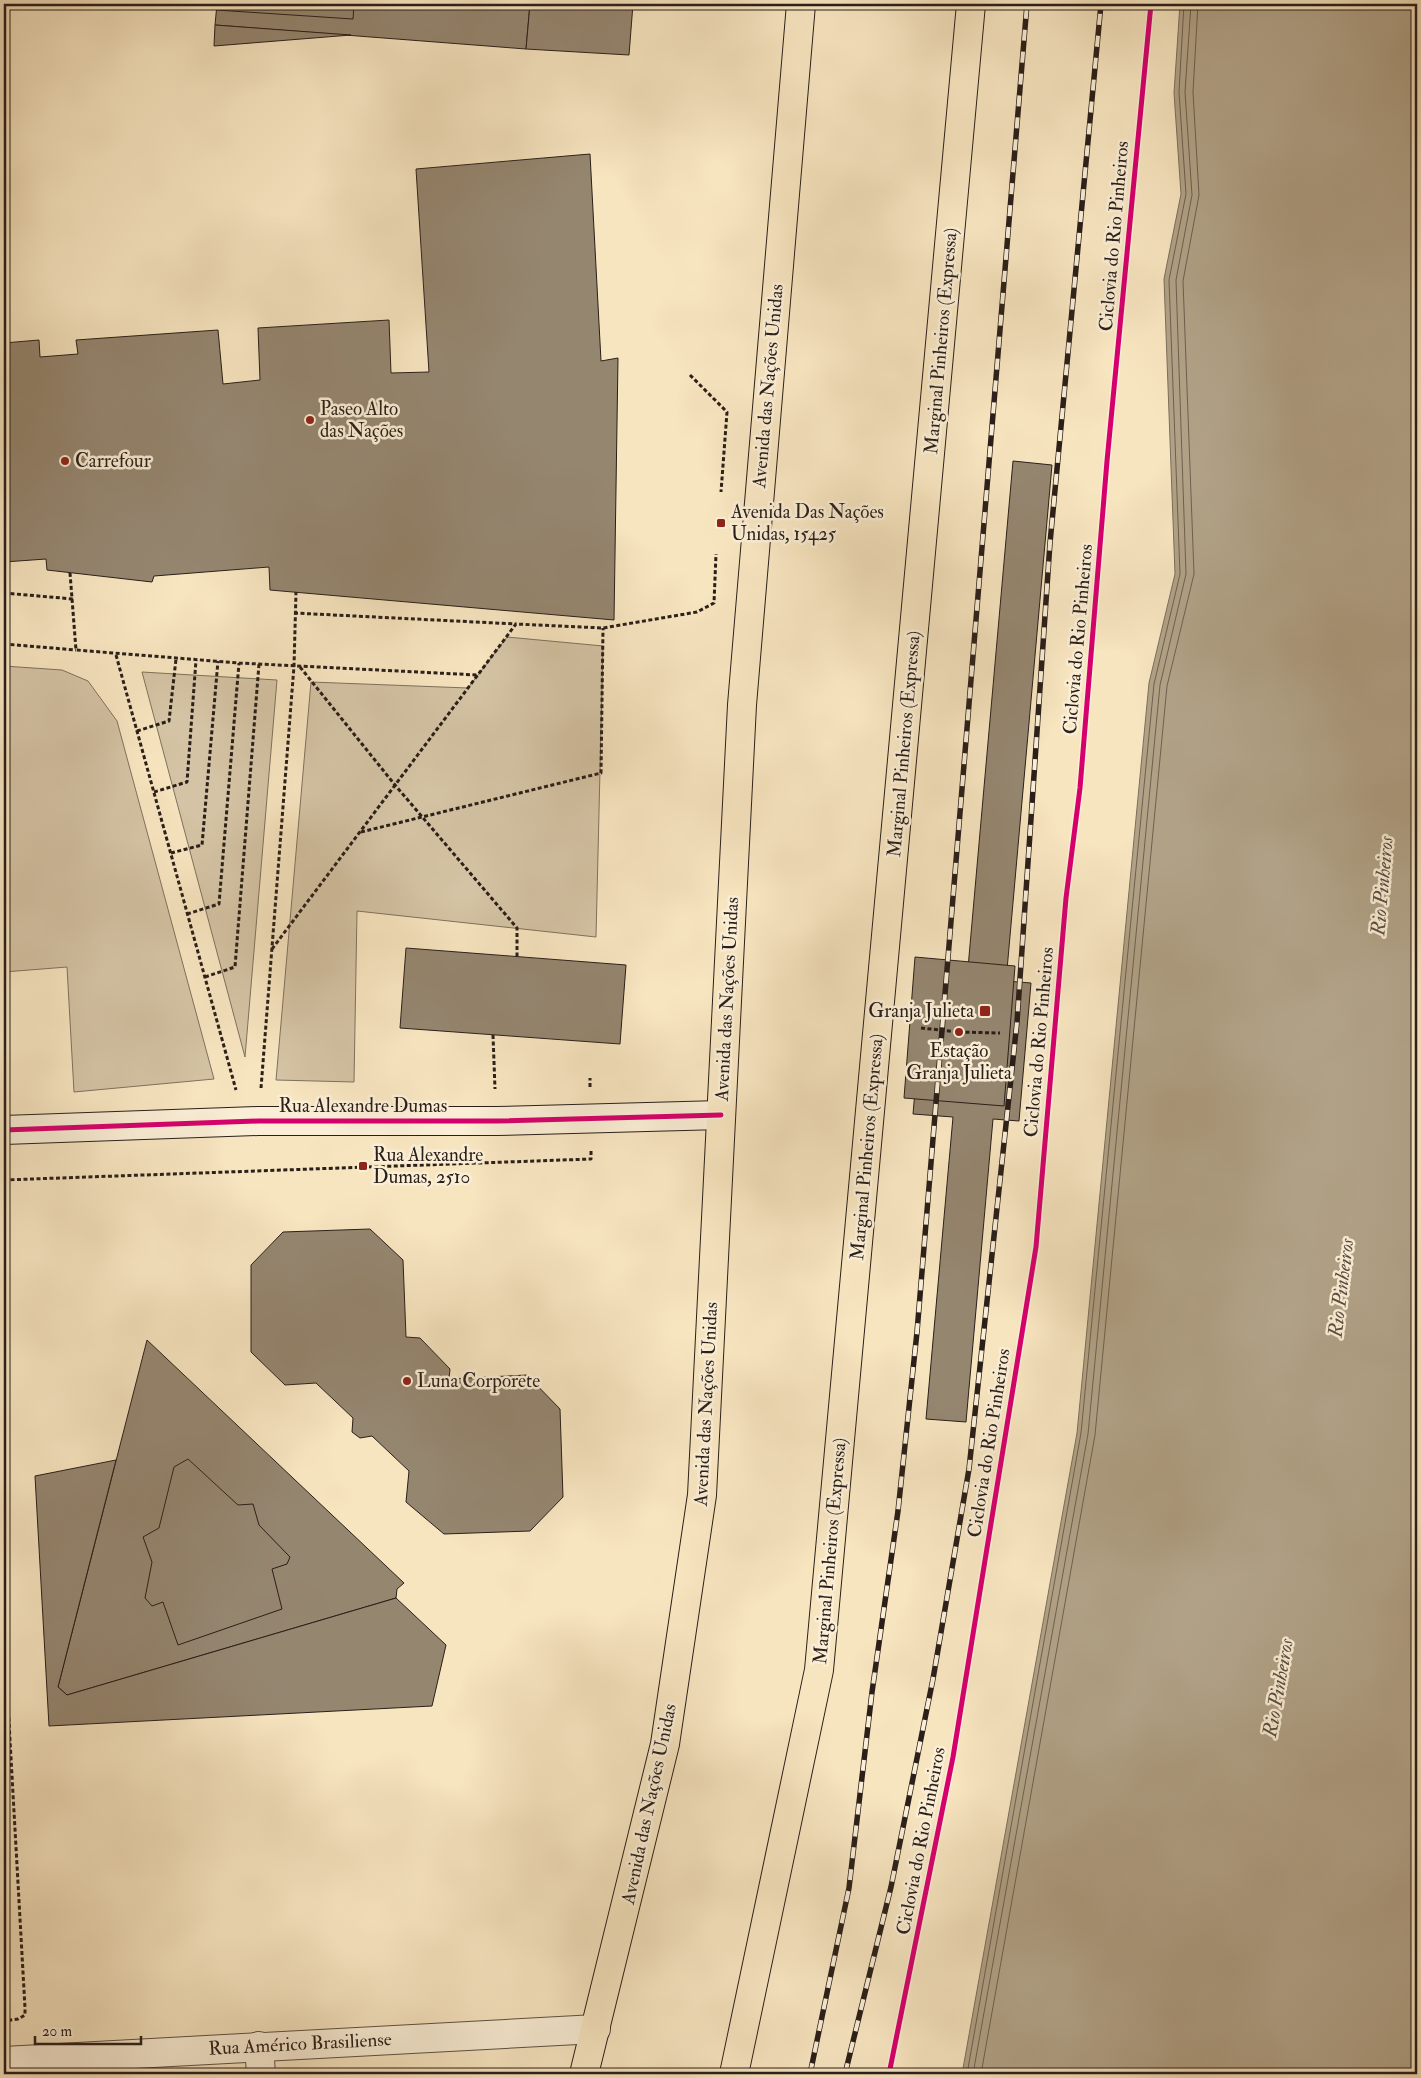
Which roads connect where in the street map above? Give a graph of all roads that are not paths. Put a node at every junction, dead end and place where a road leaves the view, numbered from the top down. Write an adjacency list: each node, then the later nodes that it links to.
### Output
1 (801, 4): 3 (highway, Avenida das Nações Unidas)
2 (971, 4): 10 (highway, Marginal Pinheiros (Expressa))
3 (721, 1115): 4 (street, Rua Alexandre Dumas); 5 (highway, Avenida das Nações Unidas)
4 (4, 1130)
5 (596, 2028): 6 (street, Rua Américo Brasiliense); 9 (highway, Avenida das Nações Unidas)
6 (259, 2046): 7 (street, Rua Américo Brasiliense); 8 (street)
7 (4, 2061)
8 (261, 2074)
9 (584, 2074)
10 (734, 2074)

